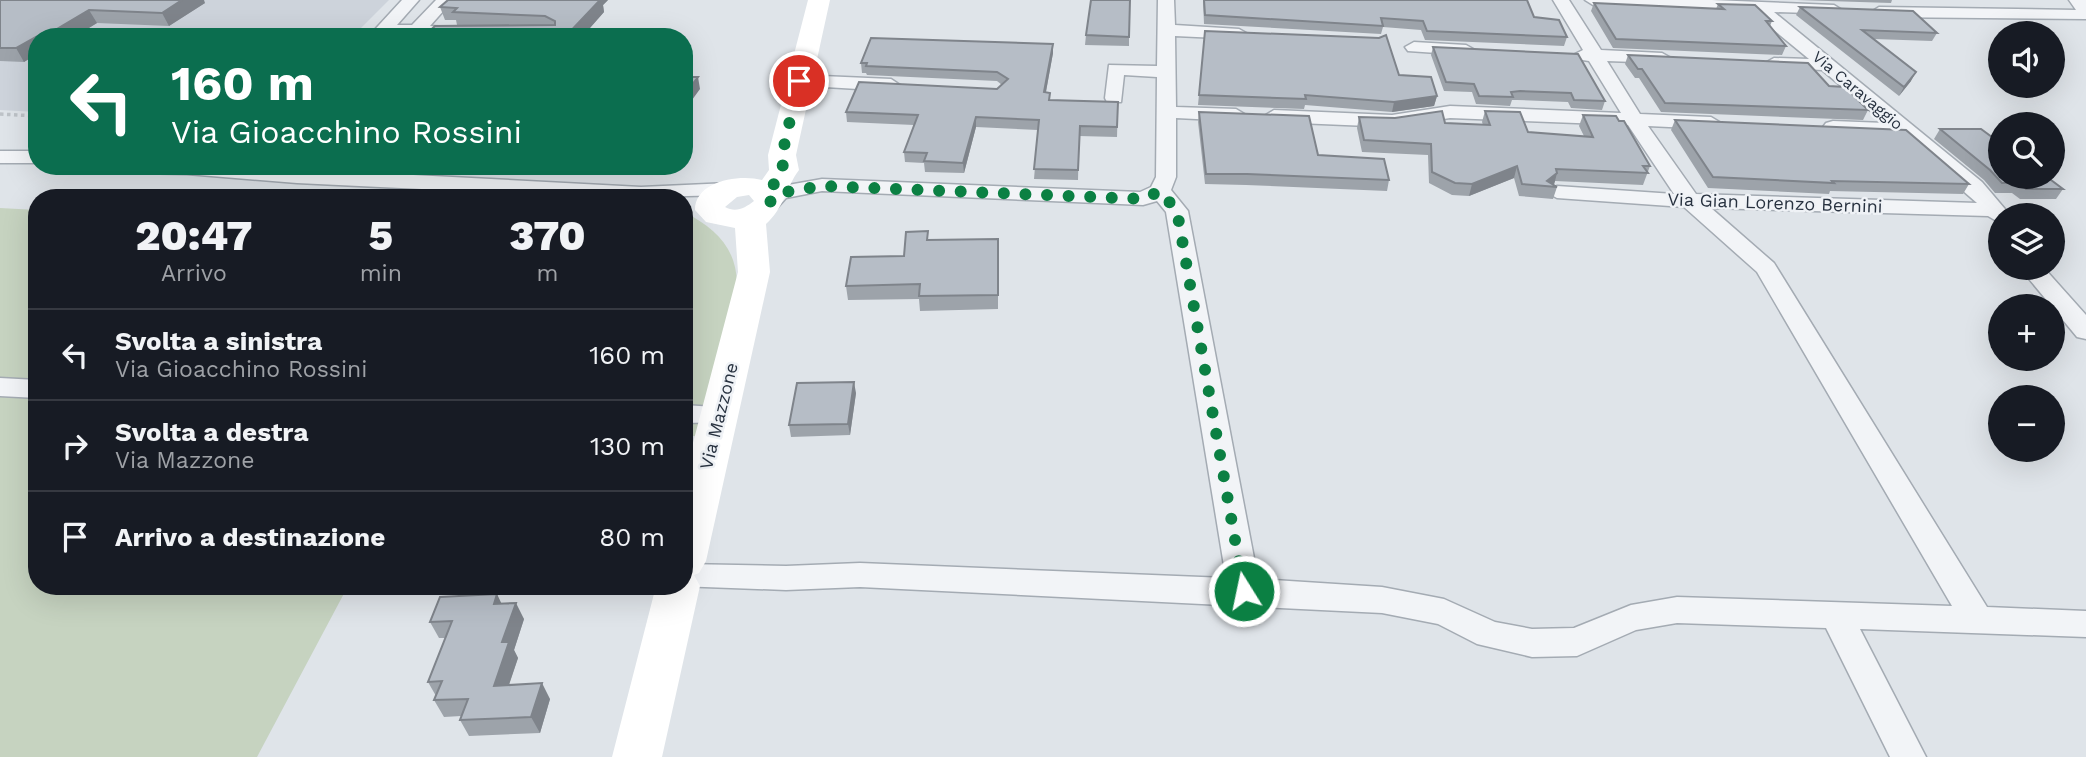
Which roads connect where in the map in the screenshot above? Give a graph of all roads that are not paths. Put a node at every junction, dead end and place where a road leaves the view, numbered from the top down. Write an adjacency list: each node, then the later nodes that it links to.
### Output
1 (411, 0): 9 (street)
2 (445, 0): 10 (street)
3 (819, 0): 21 (main road, Via Mazzone)
4 (1166, 0): 11 (street)
5 (1561, 0): 16 (street)
6 (1593, 0): 8 (street)
7 (2077, 0): 8 (street)
8 (1757, 7): 19 (street, Via Caravaggio)
9 (384, 28)
10 (419, 28)
11 (1166, 30): 12 (street); 20 (street)
12 (1258, 34)
13 (1414, 47): 14 (street)
14 (1483, 50)
15 (1567, 54): 16 (street)
16 (1595, 55): 17 (street); 25 (street)
17 (1677, 59)
18 (1760, 62): 19 (street)
19 (1828, 65): 28 (street, Via Caravaggio)
20 (1166, 72): 23 (street); 24 (street)
21 (799, 81): 22 (street); 29 (main road, Via Mazzone)
22 (905, 86)
23 (1114, 98)
24 (1167, 112): 25 (street); 35 (street)
25 (1635, 121): 26 (street); 38 (street)
26 (1729, 124)
27 (1810, 127): 28 (street)
28 (1905, 130): 40 (street, Via Caravaggio)
29 (782, 155): 39 (main road); 41 (main road, Via Mazzone)
30 (2, 157): 31 (street); 32 (street)
31 (28, 157)
32 (28, 161)
33 (327, 175): 34 (street)
34 (553, 189)
35 (1160, 191): 41 (street); 51 (street)
36 (1557, 192): 38 (street, Via Gian Lorenzo Bernini)
37 (693, 199): 39 (street)
38 (1689, 200): 42 (street, Via Gian Lorenzo Bernini); 54 (street)
39 (717, 201): 41 (main road); 43 (main road)
40 (1988, 204)
41 (768, 205): 43 (main road, Via Mazzone)
42 (1988, 210)
43 (754, 272): 48 (main road, Via Mazzone)
44 (2042, 280): 45 (street)
45 (2086, 331)
46 (0, 387): 47 (street)
47 (28, 389)
48 (702, 415): 49 (main road, Via Mazzone)
49 (693, 488)
50 (693, 576): 51 (street)
51 (1244, 591): 53 (street)
52 (676, 595): 56 (main road)
53 (1836, 615): 54 (street); 57 (street)
54 (1978, 621): 55 (street)
55 (2086, 624)
56 (637, 757)
57 (1908, 757)

